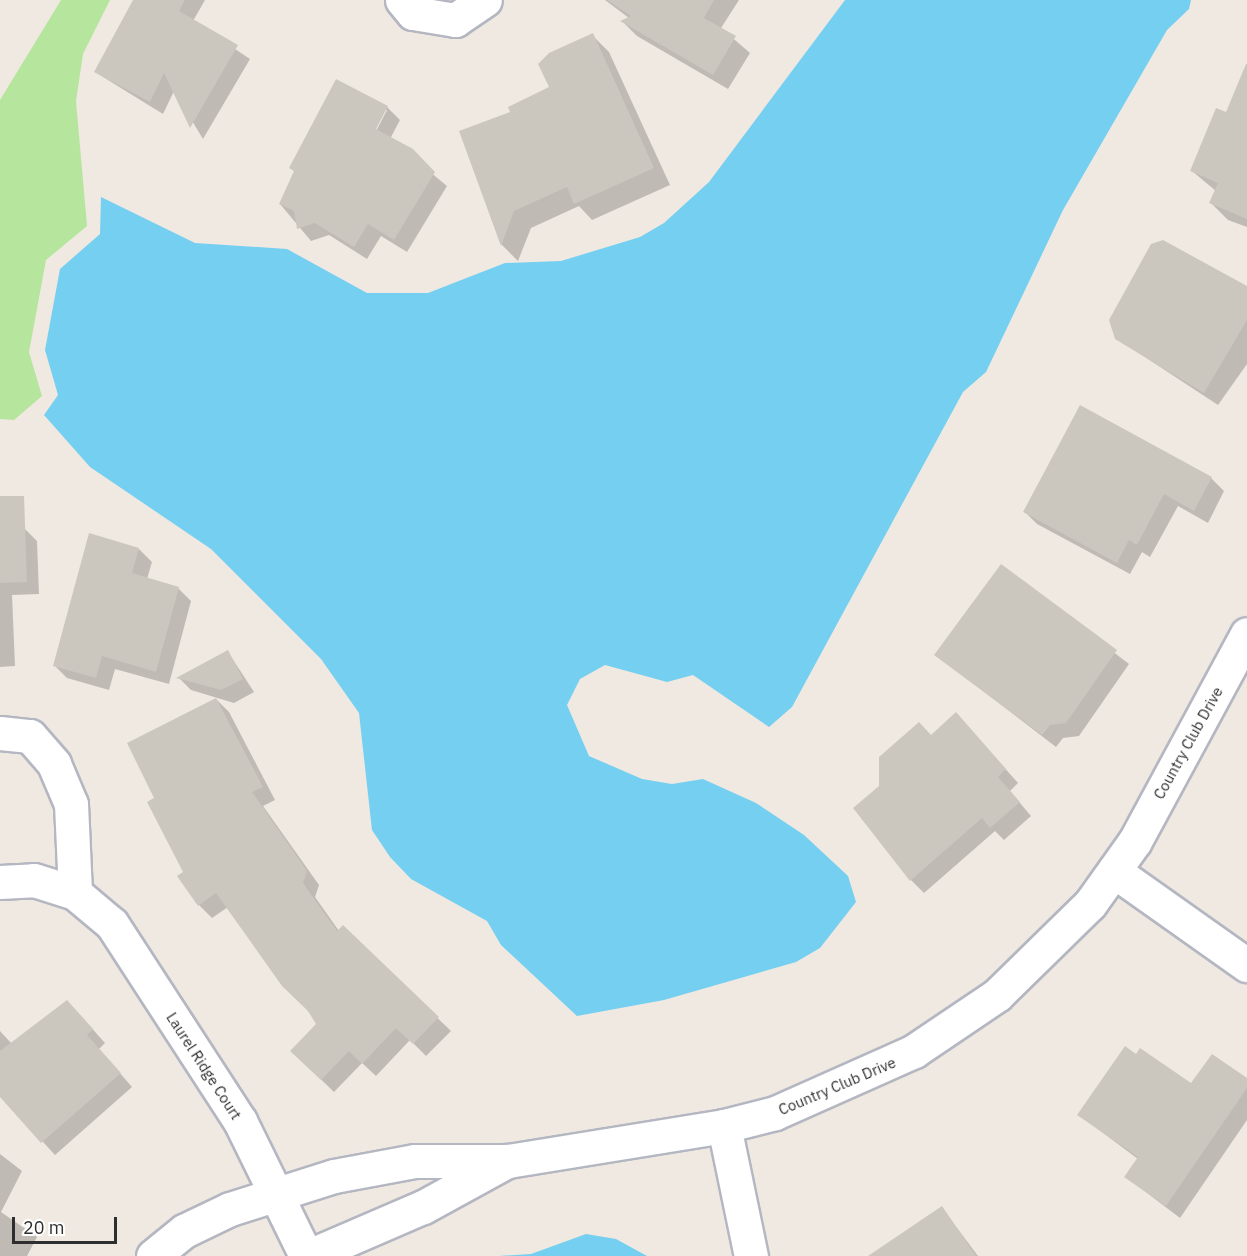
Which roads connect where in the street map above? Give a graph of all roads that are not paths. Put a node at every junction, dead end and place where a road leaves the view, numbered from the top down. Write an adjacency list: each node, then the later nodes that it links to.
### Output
1 (402, 0): 2 (street)
2 (485, 0)
3 (1247, 634): 5 (street, Country Club Drive)
4 (0, 733): 7 (street)
5 (1114, 872): 8 (street); 9 (street, Country Club Drive)
6 (0, 882): 7 (street, Laurel Ridge Court)
7 (75, 893): 11 (street, Laurel Ridge Court)
8 (1247, 965)
9 (724, 1126): 10 (street, Country Club Drive); 14 (street)
10 (508, 1161): 11 (street, Country Club Drive); 13 (street, Country Club Drive)
11 (278, 1191): 12 (street, Country Club Drive); 13 (street, Laurel Ridge Court)
12 (153, 1256)
13 (308, 1256)
14 (752, 1256)

